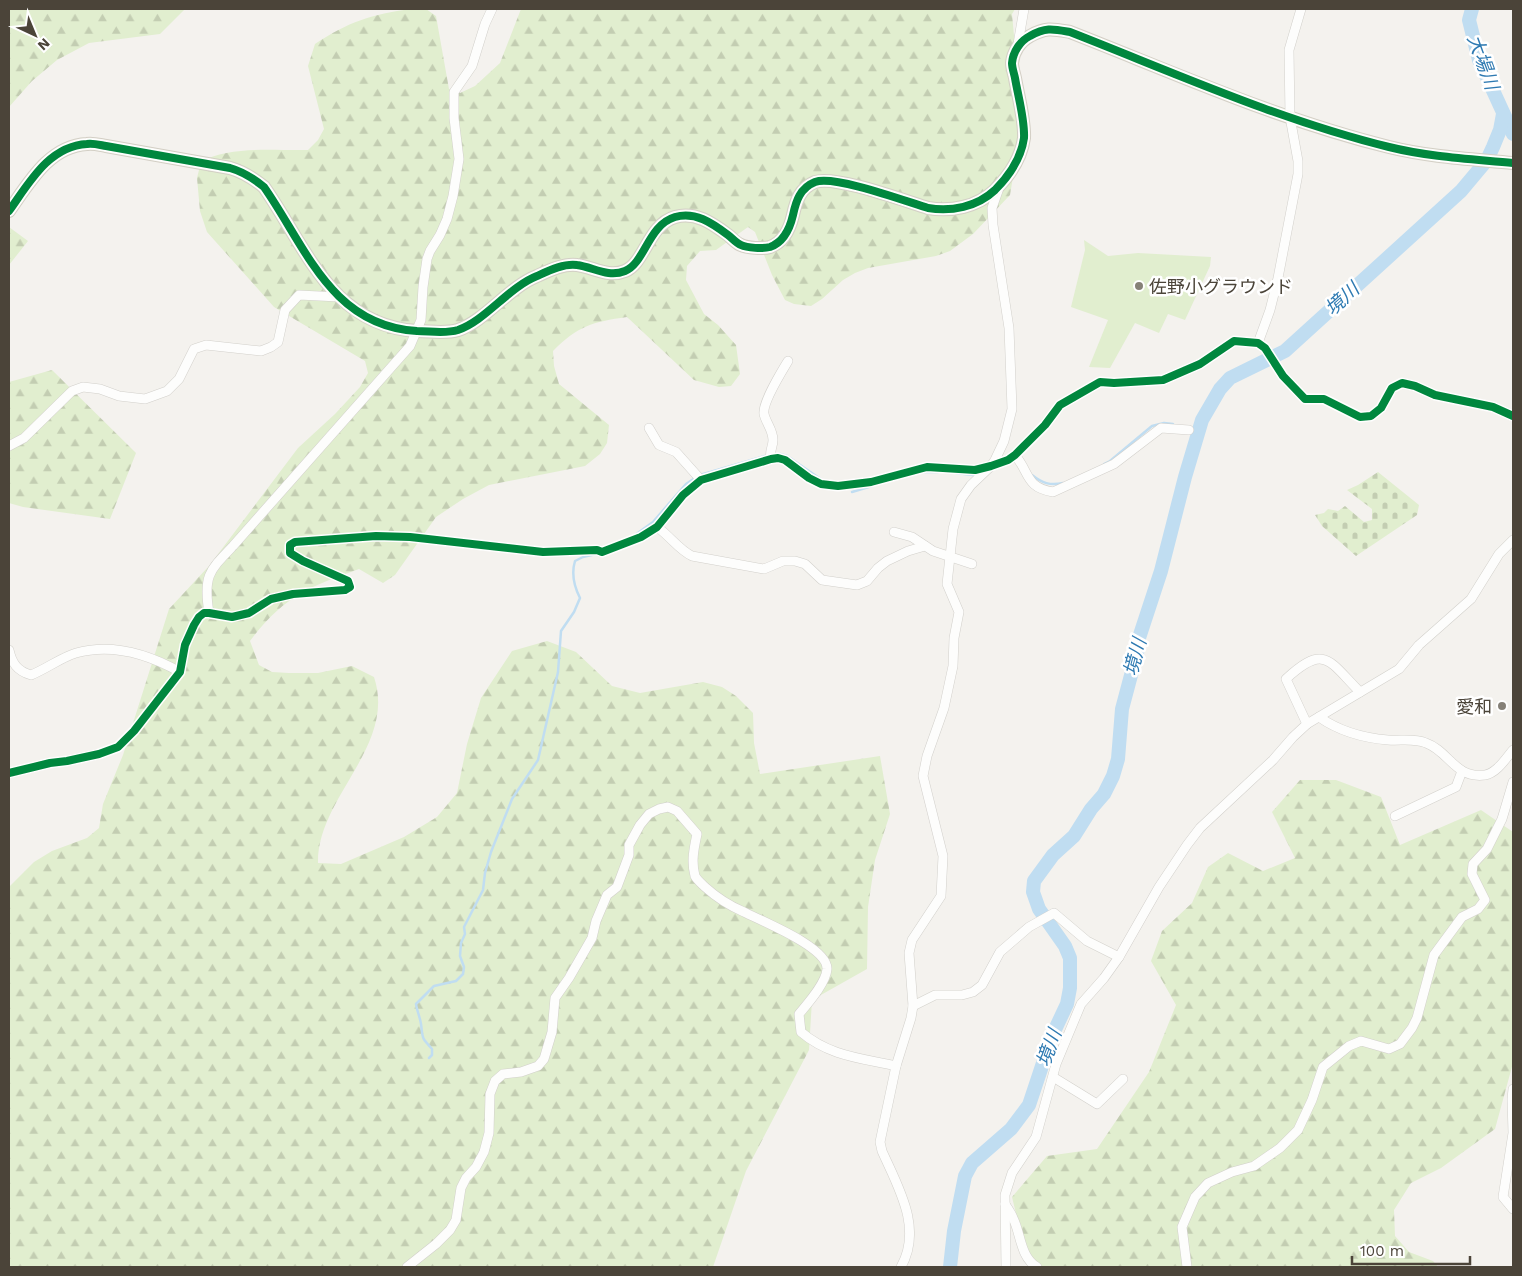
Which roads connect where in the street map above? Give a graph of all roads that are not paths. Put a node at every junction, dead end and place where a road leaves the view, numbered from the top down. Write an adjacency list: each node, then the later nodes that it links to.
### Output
1 (492, 9): 10 (street)
2 (1024, 9): 4 (street)
3 (1301, 9): 5 (street)
4 (1018, 44): 5 (street); 7 (street)
5 (1290, 118): 6 (street); 11 (street)
6 (1513, 163)
7 (1000, 185): 10 (street); 19 (street)
8 (9, 210): 9 (street)
9 (340, 297): 10 (street); 16 (street)
10 (416, 331): 27 (street)
11 (1261, 346): 13 (street); 17 (street)
12 (788, 361): 18 (street)
13 (1513, 416)
14 (649, 428): 20 (street)
15 (1188, 430): 17 (street)
16 (9, 446)
17 (1015, 455): 19 (street)
18 (771, 456): 19 (street); 20 (street)
19 (991, 466): 25 (street)
20 (699, 477): 21 (street)
21 (657, 527): 24 (street); 27 (street)
22 (894, 532): 24 (street)
23 (1513, 540): 30 (street)
24 (925, 546): 25 (street)
25 (951, 556): 26 (street); 39 (street)
26 (972, 564)
27 (209, 613): 29 (street)
28 (9, 650): 29 (street)
29 (180, 672): 35 (street)
30 (1360, 692): 31 (street); 32 (street)
31 (1319, 717): 32 (street); 34 (street)
32 (1307, 724): 38 (street)
33 (1513, 750): 34 (street)
34 (1462, 771): 37 (street)
35 (9, 773)
36 (1513, 782): 50 (street)
37 (1395, 816)
38 (1119, 957): 39 (street); 41 (street)
39 (913, 1006): 40 (street)
40 (896, 1066): 46 (street); 47 (street)
41 (1053, 1076): 42 (street); 44 (street)
42 (1123, 1079)
43 (1513, 1089): 45 (street)
44 (1005, 1204): 48 (street); 49 (street)
45 (1513, 1209)
46 (407, 1267)
47 (901, 1267)
48 (1006, 1267)
49 (1037, 1267)
50 (1186, 1267)

